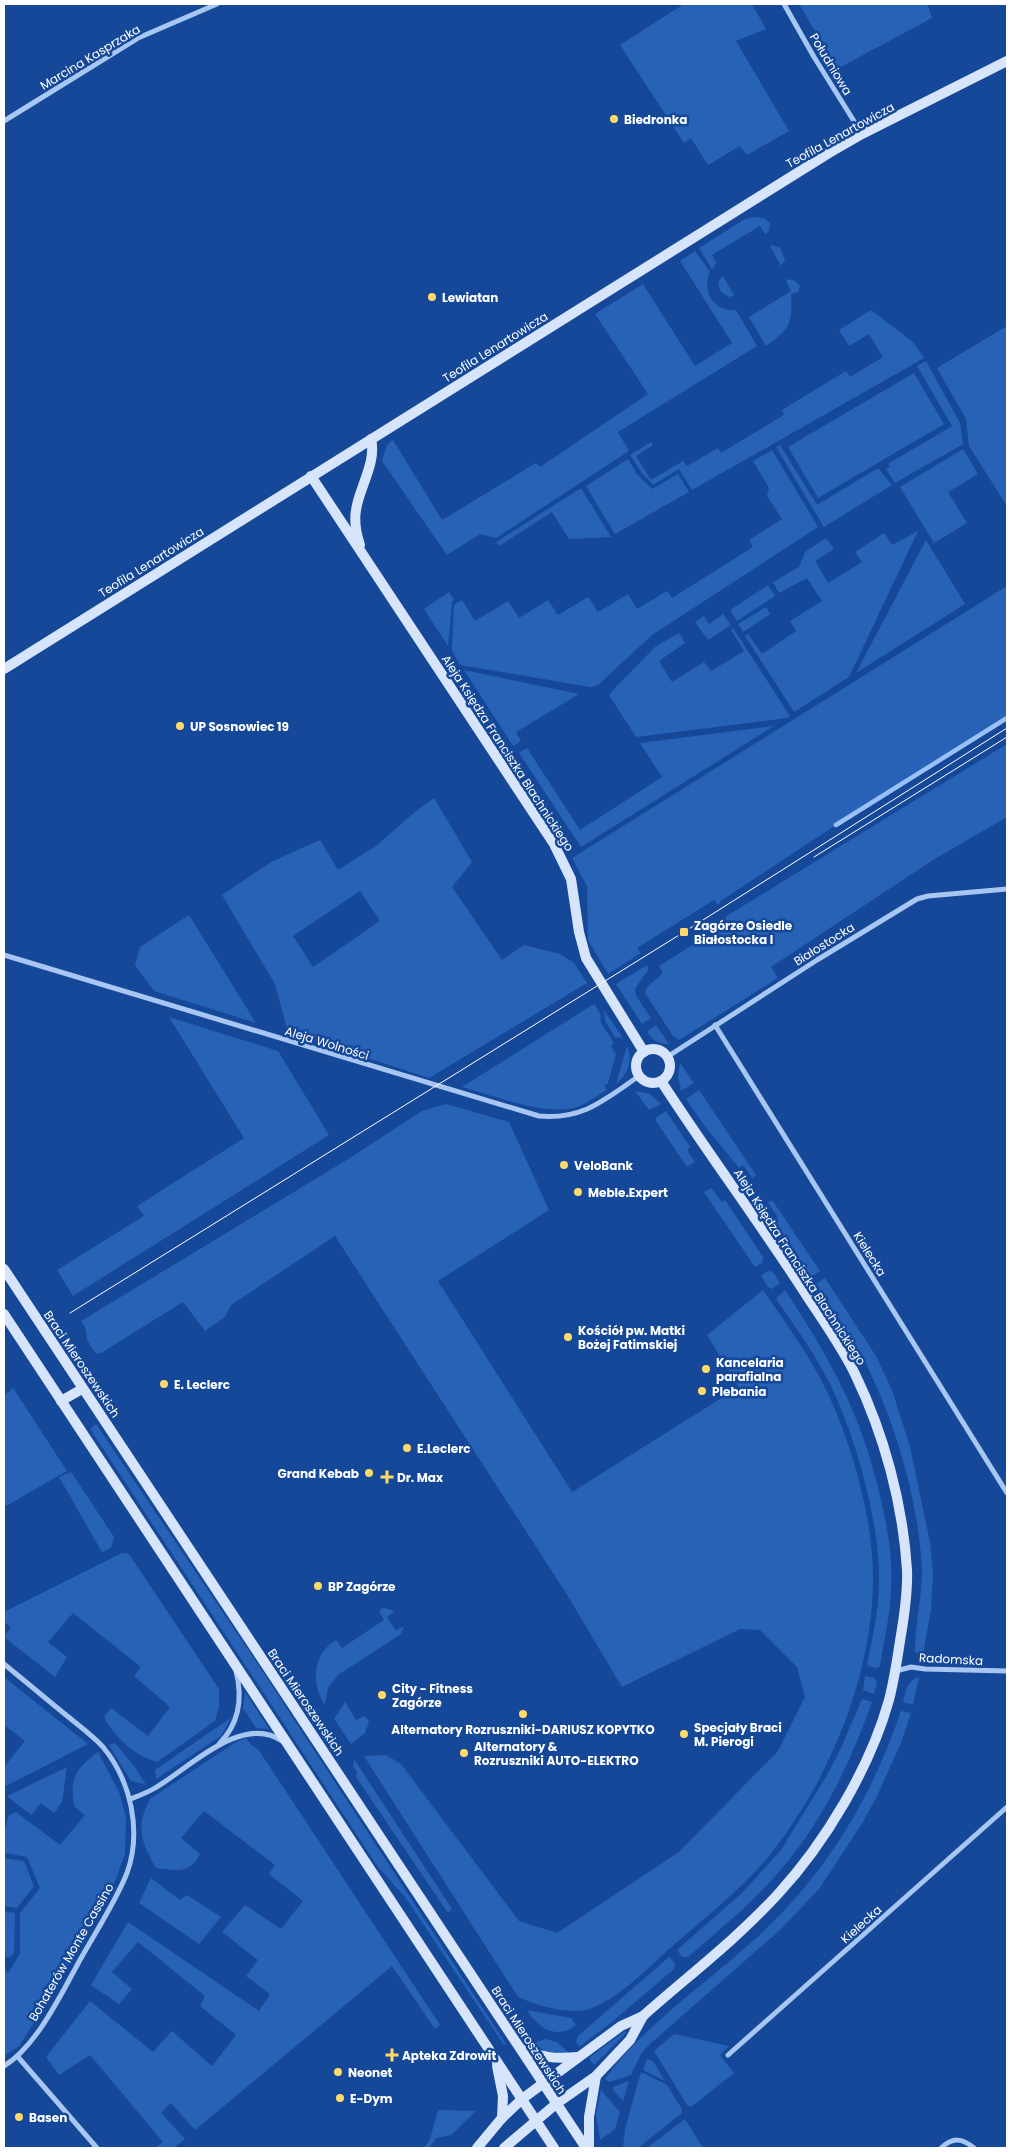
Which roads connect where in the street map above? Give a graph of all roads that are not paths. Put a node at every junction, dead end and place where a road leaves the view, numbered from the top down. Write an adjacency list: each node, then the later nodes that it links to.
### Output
1 (217, 4): 4 (street, Marcina Kasprzaka)
2 (784, 4): 5 (street, Południowa)
3 (1007, 61): 5 (street, Teofila Lenartowicza)
4 (4, 121)
5 (862, 134): 6 (street, Teofila Lenartowicza)
6 (371, 439): 7 (street, Teofila Lenartowicza); 8 (street, Aleja Księdza Franciszka Blachnickiego)
7 (311, 476): 8 (street, Aleja Księdza Franciszka Blachnickiego); 9 (street, Teofila Lenartowicza)
8 (364, 557): 13 (street, Aleja Księdza Franciszka Blachnickiego)
9 (4, 670)
10 (1007, 889): 12 (street, Białostocka)
11 (4, 955): 15 (street, Aleja Wolności)
12 (715, 1025): 14 (street, Białostocka); 21 (street, Kielecka)
13 (644, 1052): 14 (street); 15 (street)
14 (667, 1057): 16 (street)
15 (639, 1076): 16 (street)
16 (661, 1081): 24 (street, Aleja Księdza Franciszka Blachnickiego)
17 (4, 1270): 19 (street, Braci Mieroszewskich)
18 (6, 1318): 20 (street)
19 (82, 1389): 20 (street); 31 (street, Braci Mieroszewskich)
20 (61, 1401): 22 (street)
21 (1007, 1493)
22 (234, 1662): 26 (street); 27 (street)
23 (4, 1664): 28 (street, Bohaterów Monte Cassino)
24 (895, 1671): 25 (street, Radomska); 30 (street, Aleja Księdza Franciszka Blachnickiego)
25 (1007, 1671)
26 (217, 1746): 27 (street); 28 (street)
27 (291, 1748): 35 (street)
28 (130, 1799): 33 (street, Bohaterów Monte Cassino)
29 (1007, 1808): 32 (street, Kielecka)
30 (643, 2016): 34 (street, Aleja Księdza Franciszka Blachnickiego); 37 (street, Aleja Księdza Franciszka Blachnickiego)
31 (517, 2046): 34 (street); 38 (street, Braci Mieroszewskich)
32 (728, 2055)
33 (18, 2057): 36 (street, Bohaterów Monte Cassino); 43 (street)
34 (579, 2057): 38 (street, Aleja Księdza Franciszka Blachnickiego)
35 (496, 2060): 39 (street); 41 (street)
36 (4, 2066)
37 (596, 2076): 40 (street, Aleja Księdza Franciszka Blachnickiego); 47 (street)
38 (542, 2083): 39 (street, Aleja Księdza Franciszka Blachnickiego); 40 (street, Braci Mieroszewskich)
39 (522, 2099): 41 (street, Aleja Księdza Franciszka Blachnickiego); 42 (street)
40 (556, 2104): 42 (street, Aleja Księdza Franciszka Blachnickiego); 47 (street, Braci Mieroszewskich)
41 (502, 2118): 44 (street, Aleja Księdza Franciszka Blachnickiego)
42 (536, 2120): 45 (street, Aleja Księdza Franciszka Blachnickiego); 46 (street)
43 (97, 2148)
44 (477, 2148)
45 (504, 2148)
46 (554, 2148)
47 (587, 2148)
48 (942, 2148): 49 (street)
49 (974, 2148)

